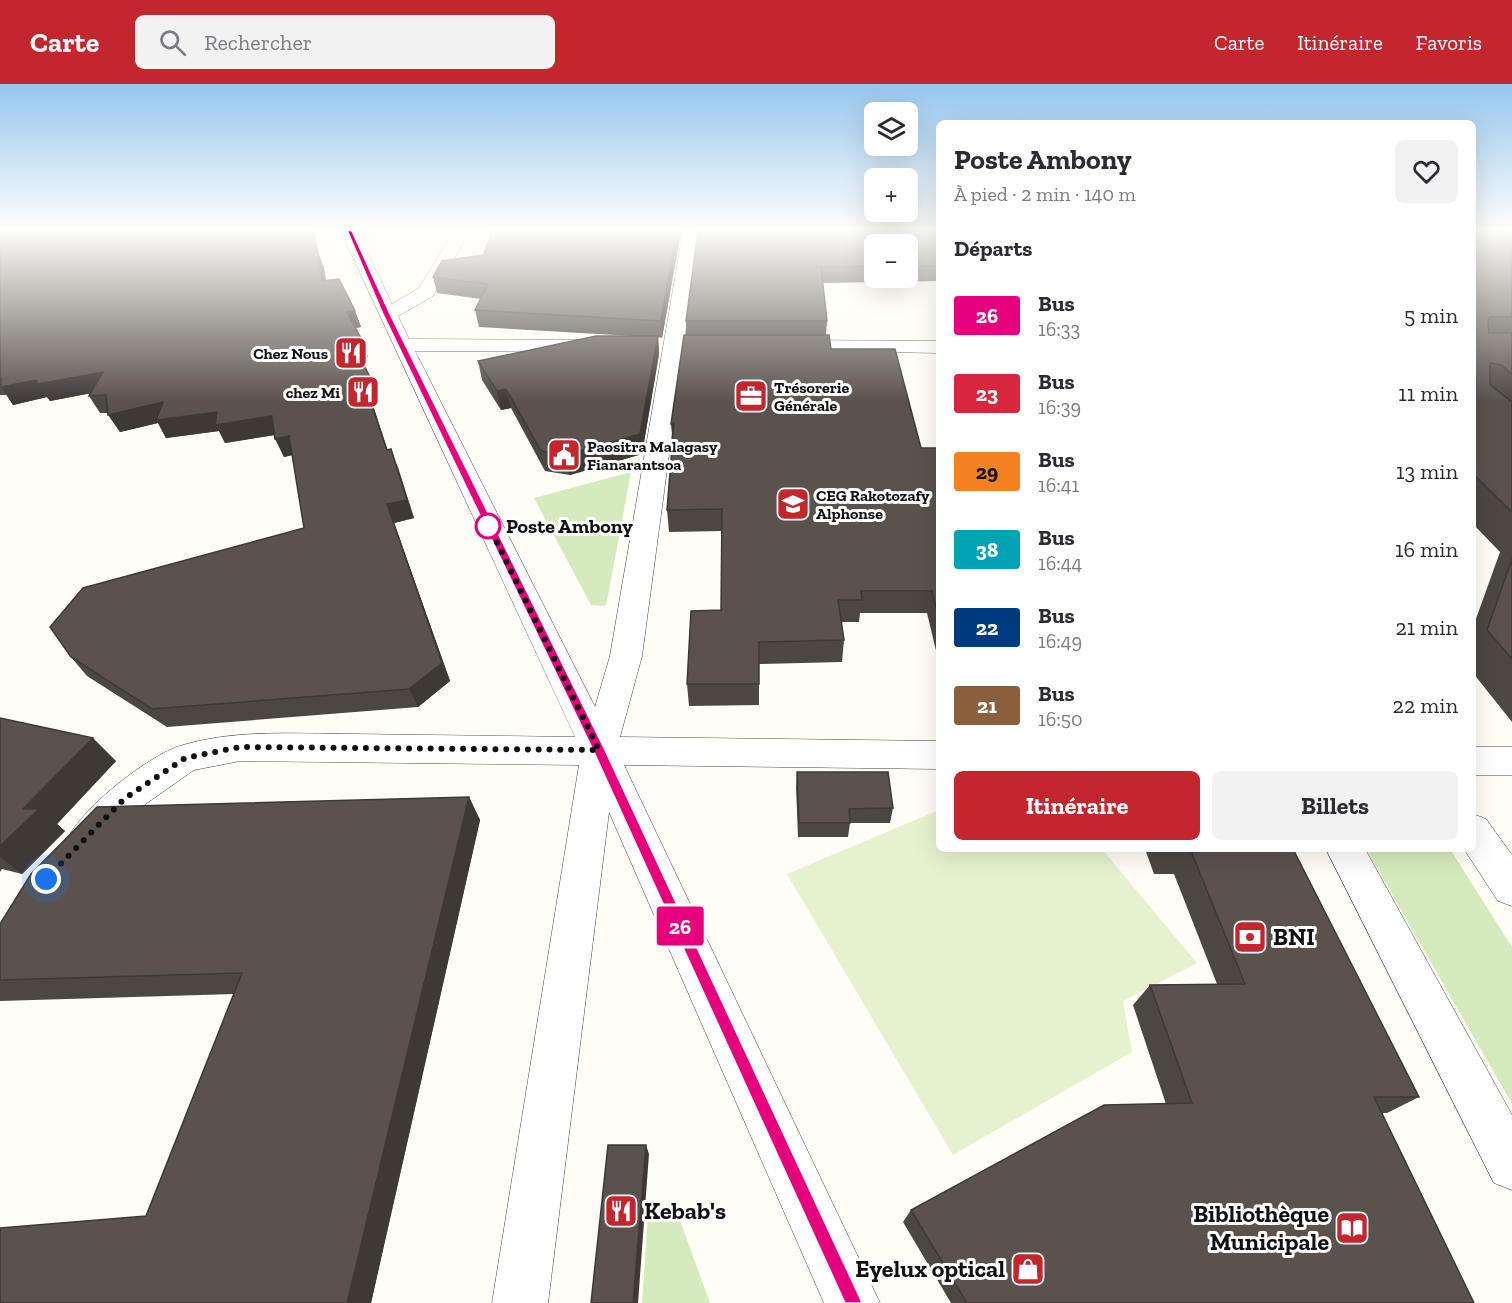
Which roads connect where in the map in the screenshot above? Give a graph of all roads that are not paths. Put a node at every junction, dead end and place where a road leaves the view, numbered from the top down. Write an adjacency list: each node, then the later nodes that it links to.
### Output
1 (375, 288): 4 (street)
2 (428, 288): 4 (street)
3 (682, 288): 9 (street)
4 (387, 314): 5 (street)
5 (402, 345): 6 (street); 9 (street)
6 (614, 346)
7 (765, 346): 8 (street)
8 (936, 347)
9 (599, 750): 10 (street); 15 (street); 18 (street); 19 (street)
10 (936, 755)
11 (1476, 761): 12 (street)
12 (1512, 761)
13 (1476, 834): 16 (street)
14 (1347, 852): 17 (street)
15 (66, 859)
16 (1512, 888)
17 (1512, 1165)
18 (520, 1303)
19 (852, 1303)

